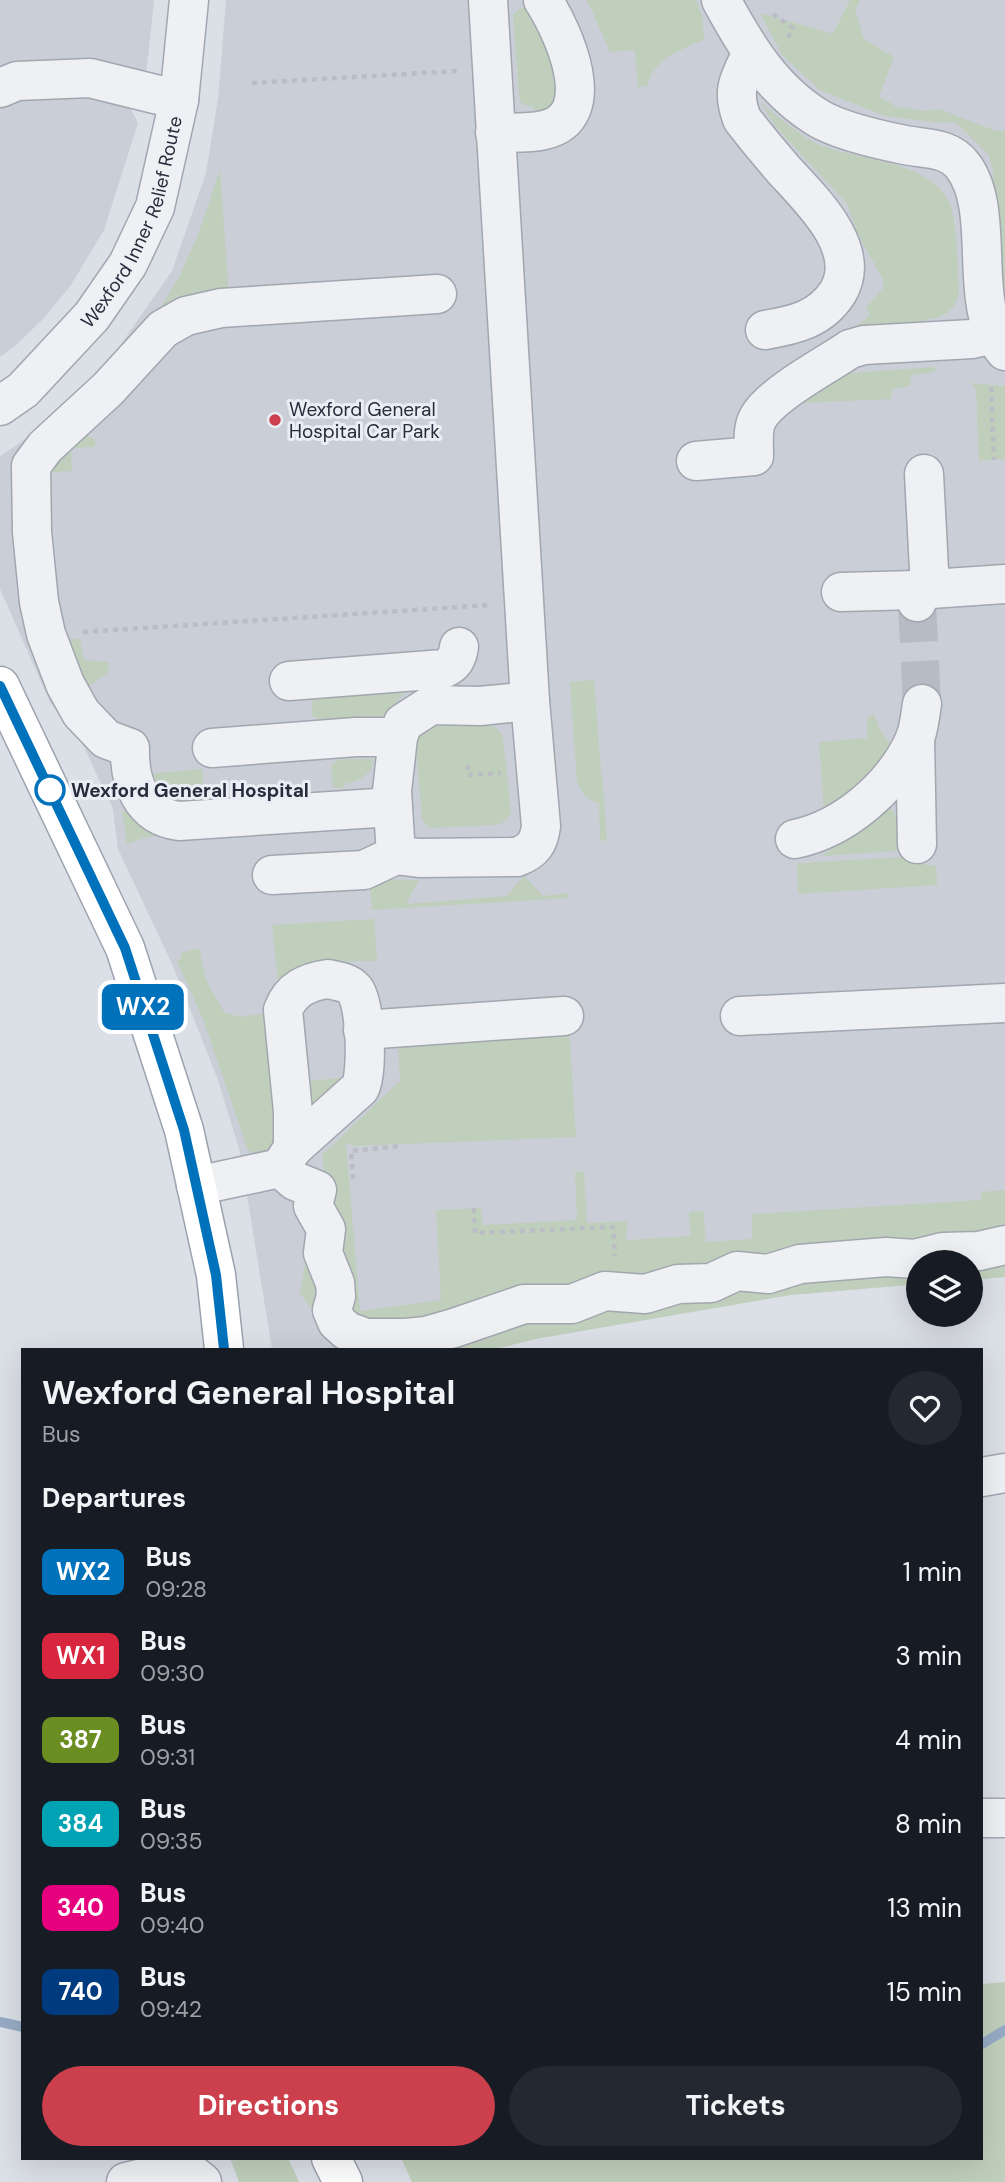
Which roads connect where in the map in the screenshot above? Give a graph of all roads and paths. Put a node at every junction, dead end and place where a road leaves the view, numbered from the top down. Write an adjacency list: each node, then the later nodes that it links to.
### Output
1 (189, 0): 9 (street, Wexford Inner Relief Route)
2 (488, 0): 10 (street)
3 (543, 0): 10 (street)
4 (721, 0): 5 (street)
5 (752, 53): 12 (street); 13 (street)
6 (461, 70): 7 (path)
7 (252, 83)
8 (0, 88): 9 (street)
9 (179, 100): 15 (street, Wexford Inner Relief Route)
10 (495, 133): 20 (street)
11 (437, 294): 23 (street)
12 (765, 330)
13 (999, 342): 17 (street)
14 (991, 387): 16 (path)
15 (0, 405)
16 (994, 460)
17 (696, 461)
18 (924, 474): 22 (street)
19 (1005, 584): 22 (street)
20 (524, 586): 23 (path); 27 (street)
21 (841, 592): 22 (street)
22 (921, 594)
23 (46, 634): 32 (street)
24 (459, 647): 25 (street)
25 (289, 681)
26 (0, 685): 44 (main road)
27 (530, 701): 28 (street); 35 (street)
28 (397, 737): 29 (street); 32 (street)
29 (212, 748)
30 (468, 765): 31 (path)
31 (513, 772)
32 (392, 807): 35 (street)
33 (794, 839): 34 (street)
34 (917, 844)
35 (396, 855): 36 (street)
36 (272, 875)
37 (1005, 1003): 39 (street)
38 (564, 1016): 40 (street)
39 (740, 1016)
40 (363, 1030): 43 (street); 43 (street)
41 (401, 1146): 42 (path)
42 (351, 1151)
43 (287, 1158): 44 (street); 46 (street)
44 (196, 1186): 48 (main road)
45 (474, 1208): 47 (path)
46 (1005, 1245)
47 (616, 1264)
48 (224, 1348)
49 (1005, 1473): 50 (street)
50 (983, 1477)
51 (983, 1818): 52 (street)
52 (1005, 1818)
53 (332, 2160): 56 (main road)
54 (126, 2182): 55 (street)
55 (202, 2182)
56 (343, 2182)

